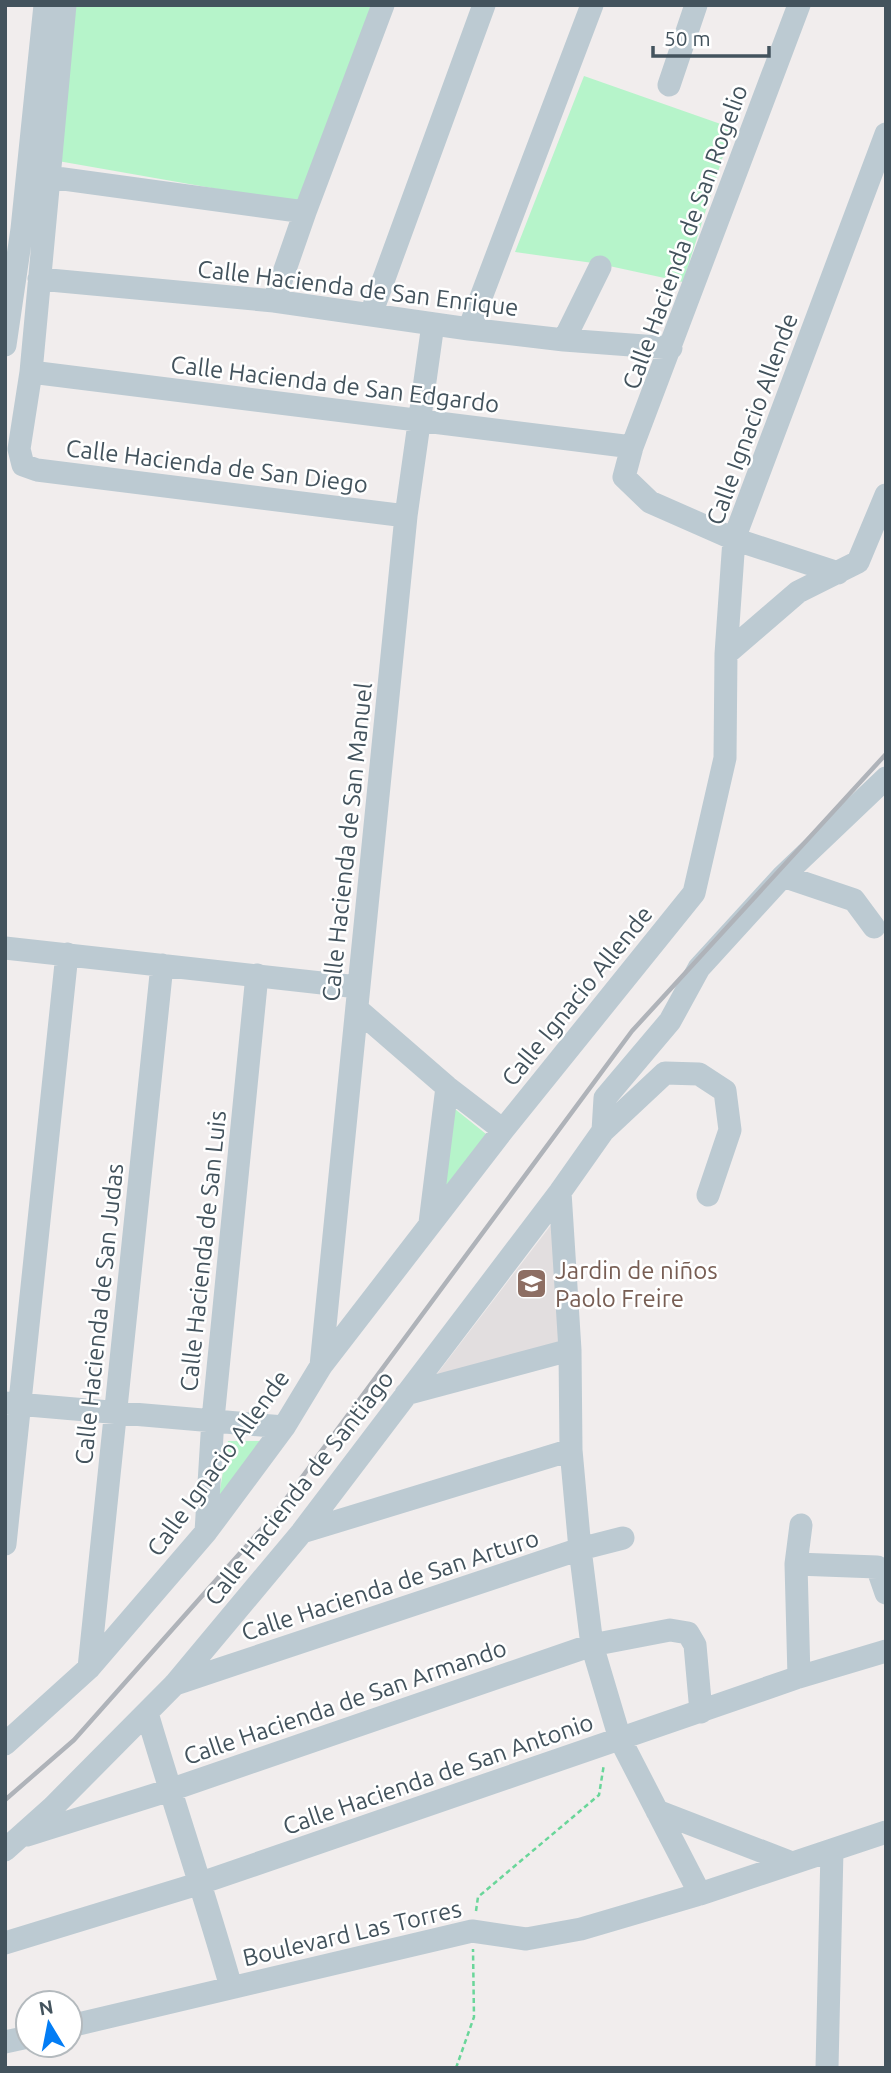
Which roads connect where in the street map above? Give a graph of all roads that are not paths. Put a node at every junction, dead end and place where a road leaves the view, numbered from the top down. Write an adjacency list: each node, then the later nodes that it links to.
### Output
1 (45, 5): 12 (street)
2 (65, 5): 10 (street)
3 (383, 5): 11 (street)
4 (484, 5): 16 (street)
5 (592, 5): 18 (street)
6 (696, 5): 8 (street)
7 (799, 5): 21 (street, Calle Hacienda de San Rogelio)
8 (669, 85)
9 (886, 134): 27 (street, Calle Ignacio Allende)
10 (49, 177): 11 (street); 14 (street)
11 (305, 212): 15 (street)
12 (14, 231): 20 (street)
13 (600, 267): 19 (street)
14 (39, 279): 15 (street, Calle Hacienda de San Enrique); 22 (street)
15 (274, 302): 16 (street, Calle Hacienda de San Enrique)
16 (371, 314): 17 (street, Calle Hacienda de San Enrique)
17 (433, 324): 18 (street, Calle Hacienda de San Enrique); 23 (street, Calle Hacienda de San Manuel)
18 (470, 329): 19 (street, Calle Hacienda de San Enrique)
19 (564, 340): 21 (street, Calle Hacienda de San Enrique)
20 (5, 345)
21 (671, 348): 24 (street, Calle Hacienda de San Rogelio)
22 (31, 372): 23 (street, Calle Hacienda de San Edgardo); 26 (street, Calle Hacienda de San Diego)
23 (419, 421): 24 (street, Calle Hacienda de San Edgardo); 26 (street, Calle Hacienda de San Manuel)
24 (632, 447): 27 (street, Calle Hacienda de San Rogelio)
25 (886, 495): 28 (street)
26 (406, 516): 37 (street, Calle Hacienda de San Manuel)
27 (734, 540): 28 (street); 29 (street, Calle Ignacio Allende)
28 (838, 573): 29 (street)
29 (726, 654): 39 (street, Calle Ignacio Allende)
30 (886, 778): 31 (street)
31 (783, 876): 32 (street); 40 (street)
32 (874, 927)
33 (5, 948): 34 (street)
34 (67, 954): 35 (street); 47 (street)
35 (162, 965): 36 (street); 48 (street, Calle Hacienda de San Judas)
36 (257, 975): 37 (street); 49 (street, Calle Hacienda de San Luis)
37 (358, 998): 38 (street); 45 (street, Calle Hacienda de San Manuel)
38 (447, 1087): 39 (street); 43 (street)
39 (503, 1130): 43 (street, Calle Ignacio Allende)
40 (603, 1131): 41 (street, Calle Hacienda de Santiago); 42 (street, Calle Hacienda de Santiago)
41 (560, 1192): 44 (street); 46 (street, Calle Hacienda de Santiago)
42 (708, 1195)
43 (430, 1223): 45 (street, Calle Ignacio Allende)
44 (570, 1350): 46 (street); 51 (street)
45 (321, 1366): 50 (street, Calle Ignacio Allende)
46 (406, 1394): 54 (street, Calle Hacienda de Santiago)
47 (12, 1404): 48 (street); 56 (street)
48 (115, 1411): 49 (street); 62 (street, Calle Hacienda de San Judas)
49 (213, 1419): 50 (street); 53 (street, Calle Hacienda de San Luis)
50 (284, 1427): 53 (street, Calle Ignacio Allende)
51 (571, 1450): 54 (street); 57 (street)
52 (801, 1525): 58 (street)
53 (206, 1532): 62 (street, Calle Ignacio Allende)
54 (302, 1532): 64 (street, Calle Hacienda de Santiago)
55 (623, 1538): 57 (street, Calle Hacienda de San Arturo)
56 (5, 1544)
57 (580, 1549): 60 (street); 64 (street, Calle Hacienda de San Arturo)
58 (796, 1564): 59 (street); 63 (street)
59 (886, 1593)
60 (592, 1645): 65 (street, Calle Hacienda de San Armando); 67 (street); 69 (street, Calle Hacienda de San Armando)
61 (886, 1651): 63 (street, Calle Hacienda de San Antonio)
62 (89, 1668): 68 (street, Calle Ignacio Allende)
63 (799, 1677): 65 (street, Calle Hacienda de San Antonio)
64 (175, 1684): 66 (street, Calle Hacienda de Santiago)
65 (701, 1712): 67 (street, Calle Hacienda de San Antonio)
66 (147, 1713): 69 (street); 72 (street, Calle Hacienda de Santiago)
67 (614, 1741): 70 (street); 75 (street, Calle Hacienda de San Antonio)
68 (5, 1744)
69 (170, 1790): 72 (street, Calle Hacienda de San Armando); 75 (street)
70 (657, 1811): 74 (street); 76 (street)
71 (886, 1832): 73 (street, Boulevard Las Torres)
72 (13, 1843)
73 (832, 1850): 74 (street, Boulevard Las Torres); 80 (street)
74 (792, 1863): 76 (street, Boulevard Las Torres)
75 (201, 1883): 77 (street, Calle Hacienda de San Antonio); 78 (street)
76 (700, 1894): 78 (street, Boulevard Las Torres)
77 (5, 1943)
78 (231, 1987): 79 (street, Boulevard Las Torres)
79 (84, 2023)
80 (827, 2068)

